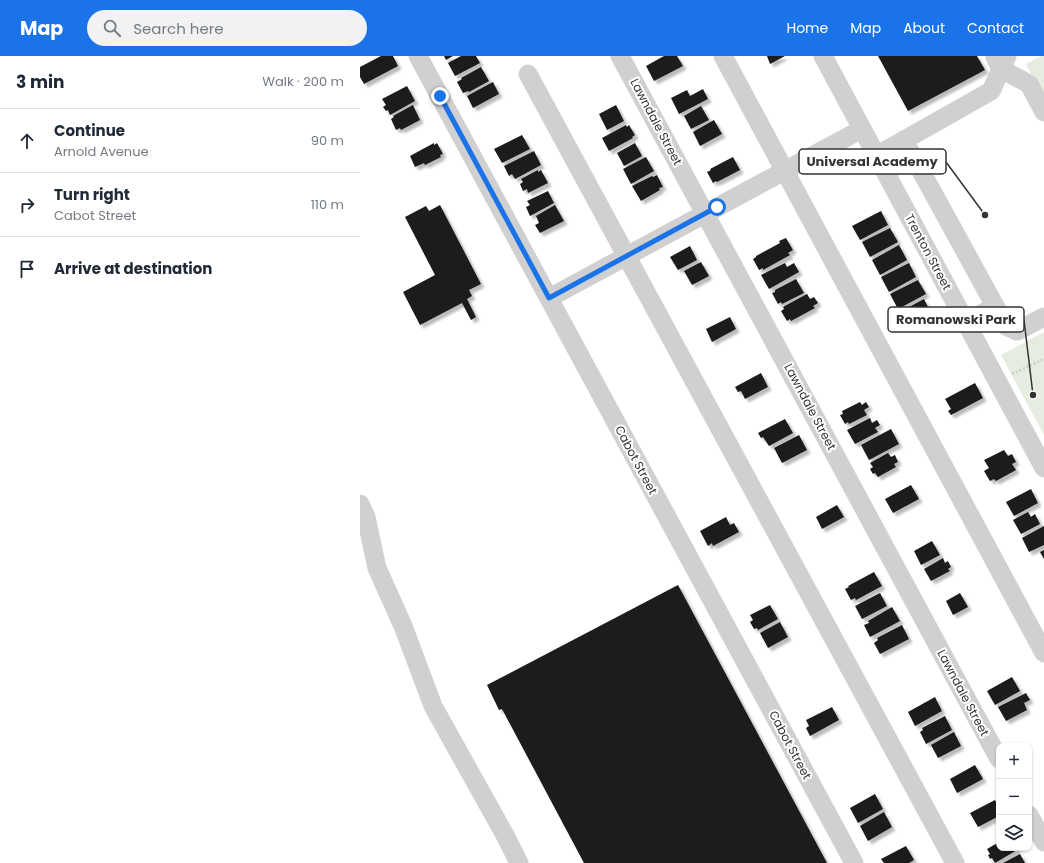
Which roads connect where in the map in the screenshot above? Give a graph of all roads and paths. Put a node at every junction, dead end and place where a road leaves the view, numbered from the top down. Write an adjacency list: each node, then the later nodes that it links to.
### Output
1 (418, 56): 14 (street, Cabot Street)
2 (620, 56): 12 (street, Lawndale Street)
3 (722, 56): 11 (street)
4 (823, 56): 8 (street, Trenton Street)
5 (1001, 60): 7 (street); 9 (street)
6 (528, 74): 13 (street)
7 (1044, 112)
8 (862, 129): 10 (street, Trenton Street); 11 (street)
9 (904, 140): 10 (street); 15 (street)
10 (876, 156): 17 (street, Trenton Street)
11 (784, 171): 12 (street); 22 (street)
12 (705, 214): 13 (street); 23 (street, Lawndale Street)
13 (626, 256): 14 (street); 28 (street)
14 (549, 298): 27 (street, Cabot Street)
15 (995, 306): 16 (street); 17 (street)
16 (1044, 317)
17 (966, 323): 19 (street, Trenton Street)
18 (1044, 360): 19 (path)
19 (998, 382): 20 (street, Trenton Street)
20 (1044, 468)
21 (360, 504): 26 (street)
22 (1044, 653)
23 (996, 753)
24 (1032, 820): 25 (street)
25 (1044, 842)
26 (519, 863)
27 (854, 863)
28 (955, 863)

